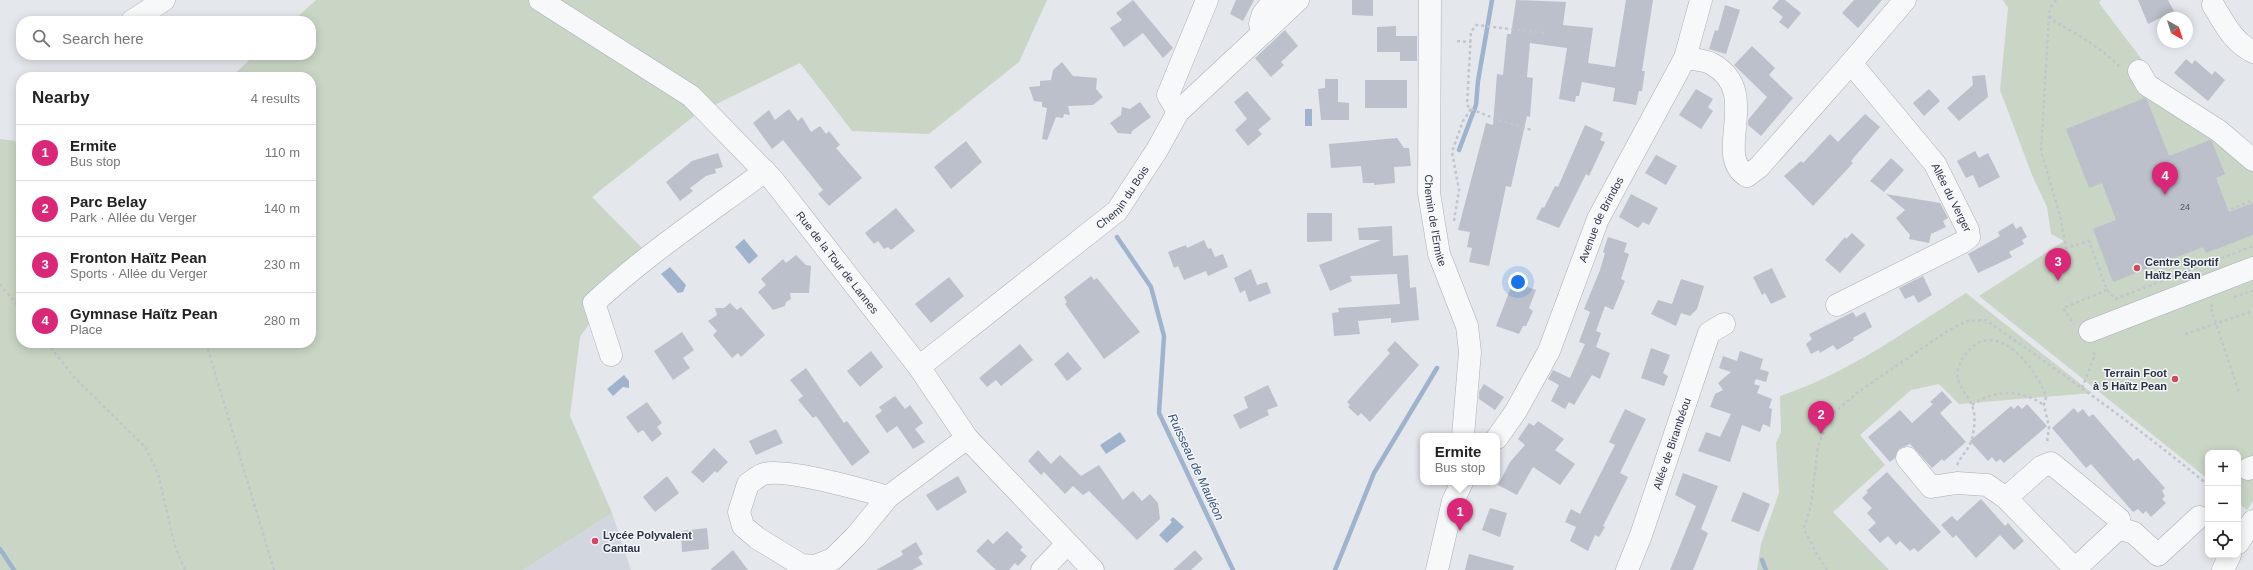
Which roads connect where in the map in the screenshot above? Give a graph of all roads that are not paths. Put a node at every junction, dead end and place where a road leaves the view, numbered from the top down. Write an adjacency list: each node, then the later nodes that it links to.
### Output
1 (164, 0): 10 (street)
2 (540, 0): 18 (street, Rue de la Tour de Lannes)
3 (1208, 0): 16 (street)
4 (1274, 0): 11 (street)
5 (1298, 0): 11 (street, Chemin du Bois)
6 (1430, 0): 25 (street, Chemin de l'Ermite)
7 (1701, 0): 13 (street, Avenue de Brindos)
8 (1905, 0): 14 (street)
9 (2213, 5): 12 (street)
10 (140, 16)
11 (1265, 31): 16 (street, Chemin du Bois)
12 (2253, 52)
13 (1685, 58): 14 (street); 26 (street, Avenue de Brindos)
14 (1851, 63): 20 (street, Allée du Verger)
15 (2139, 71): 17 (street)
16 (1178, 112): 24 (street, Chemin du Bois)
17 (2253, 160)
18 (765, 172): 23 (street); 24 (street, Rue de la Tour de Lannes)
19 (2253, 268): 22 (street)
20 (1837, 305)
21 (1724, 324): 41 (street, Allée de Birambéou)
22 (2084, 333)
23 (611, 355)
24 (919, 367): 27 (street, Rue de la Tour de Lannes)
25 (1463, 433)
26 (1500, 434)
27 (967, 438): 30 (street); 36 (street, Rue de la Tour de Lannes)
28 (1907, 458): 31 (street)
29 (1461, 485): 40 (street)
30 (888, 497): 30 (street)
31 (2006, 498): 34 (street); 42 (street)
32 (2199, 517): 34 (street)
33 (2253, 521): 35 (street)
34 (2119, 528): 42 (street)
35 (2241, 539)
36 (1067, 544): 38 (street); 39 (street, Rue de la Tour de Lannes)
37 (2229, 558): 43 (street)
38 (1042, 570)
39 (1093, 570)
40 (1437, 570)
41 (1627, 570)
42 (2075, 570)
43 (2223, 570)

